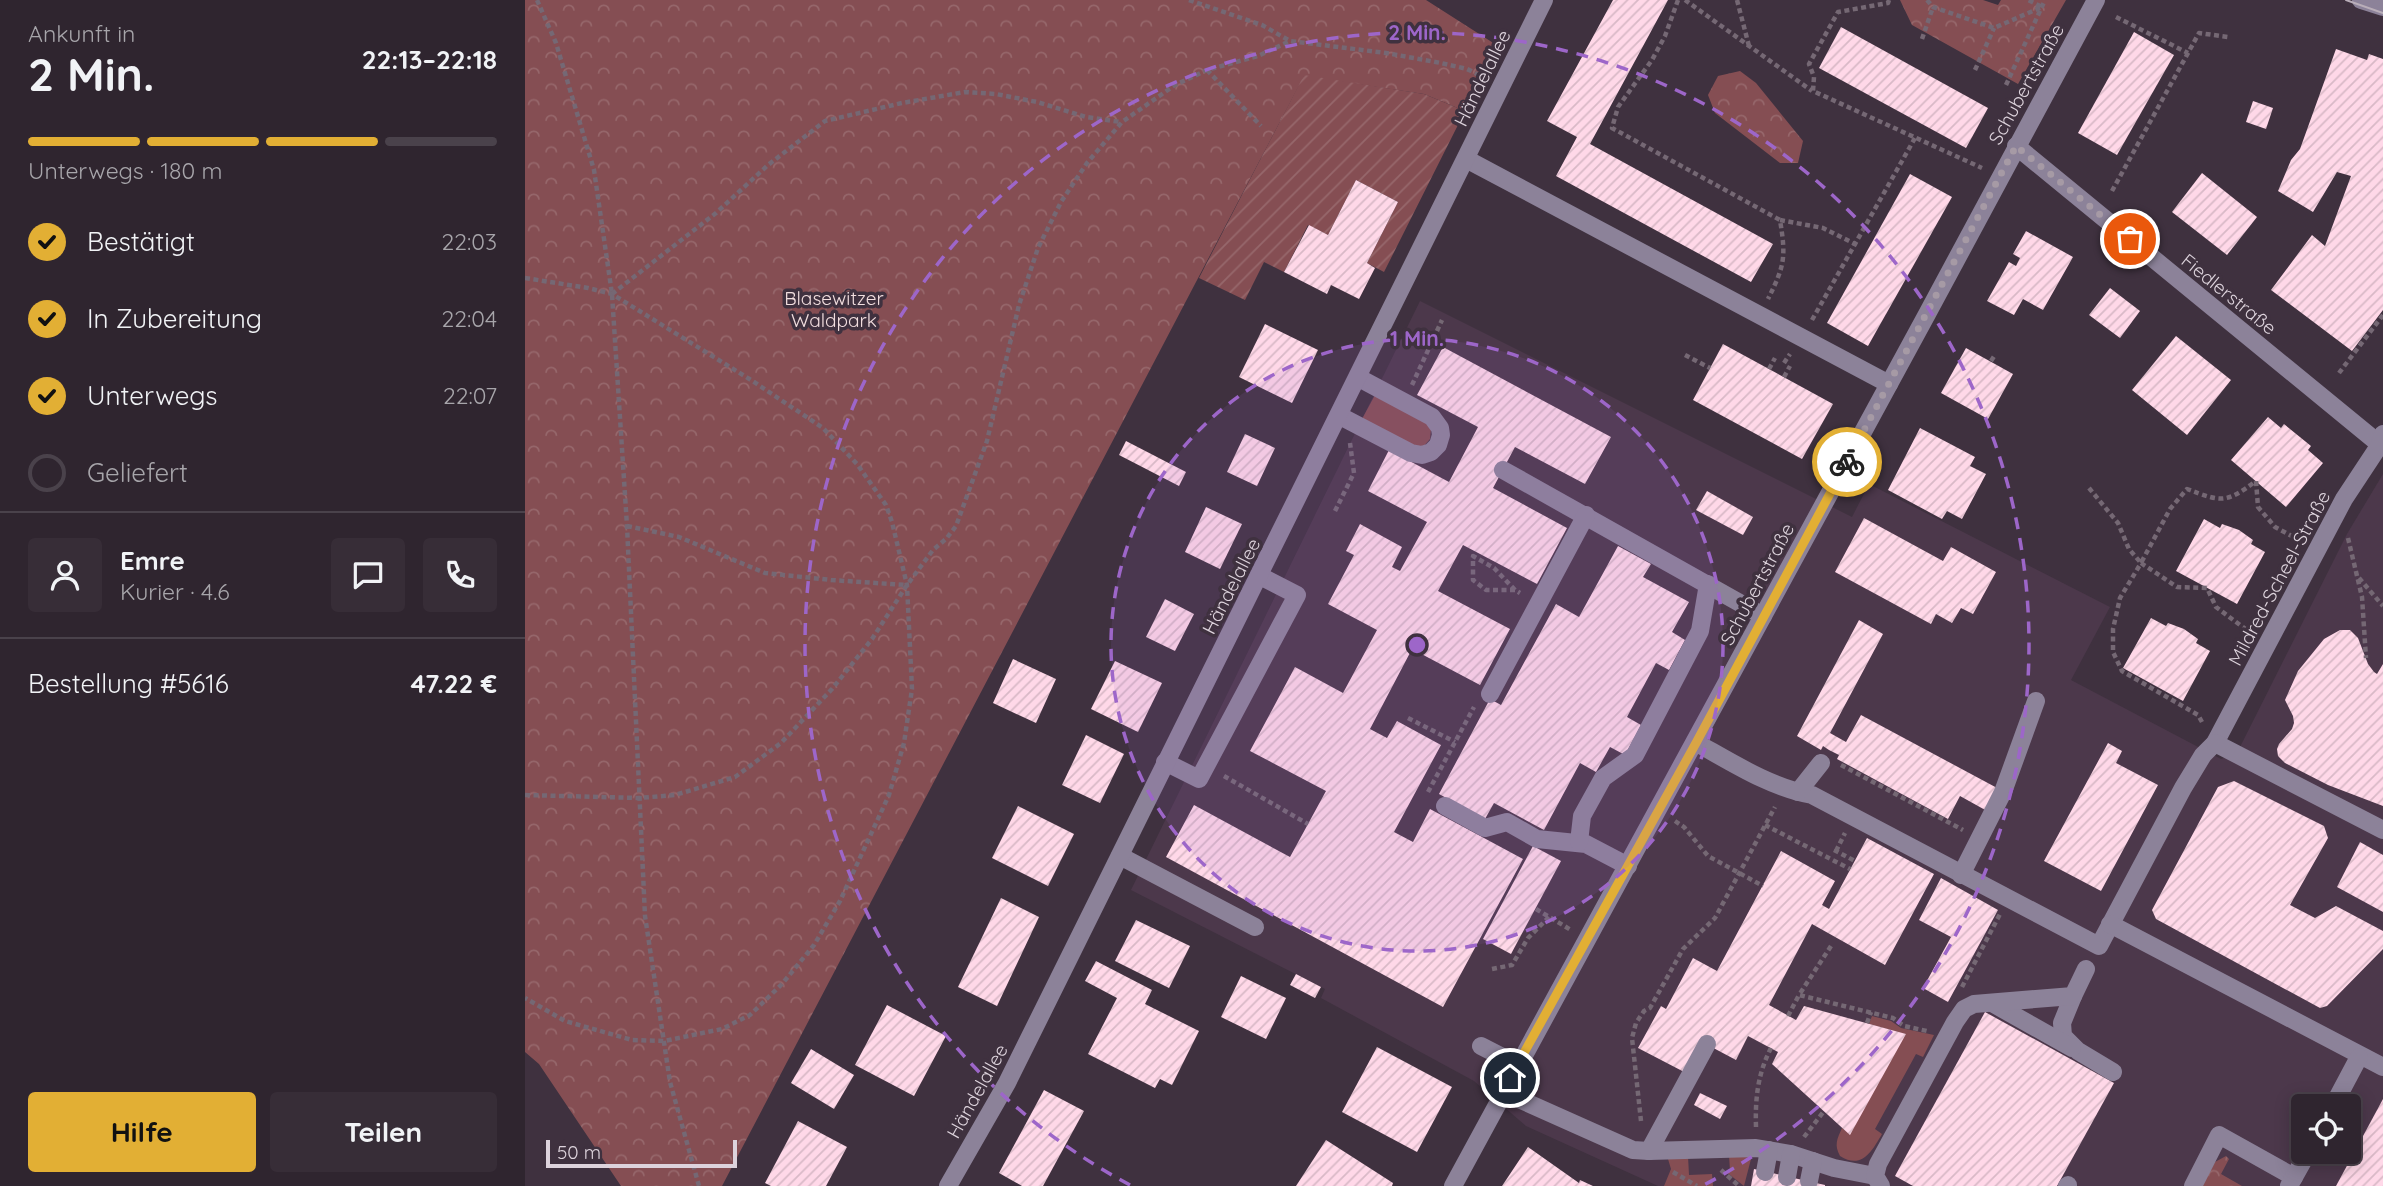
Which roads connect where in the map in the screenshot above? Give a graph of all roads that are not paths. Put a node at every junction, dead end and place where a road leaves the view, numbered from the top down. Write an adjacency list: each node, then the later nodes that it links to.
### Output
1 (1544, 0): 6 (street, Händelallee)
2 (2096, 0): 5 (street, Schubertstraße)
3 (2361, 0): 4 (street)
4 (2383, 7)
5 (2016, 146): 8 (street, Schubertstraße); 10 (street, Fiedlerstraße)
6 (1467, 159): 7 (street, Händelallee); 8 (street)
7 (1359, 378): 9 (street, Händelallee); 9 (street)
8 (1889, 384): 15 (street, Schubertstraße)
9 (1344, 417): 13 (street, Händelallee)
10 (2382, 442): 19 (street, Mildred-Scheel-Straße)
11 (1503, 470): 12 (street)
12 (1586, 515): 14 (street); 16 (street)
13 (1260, 576): 20 (street, Händelallee); 20 (street)
14 (1708, 584): 15 (street); 25 (street)
15 (1763, 616): 18 (street, Schubertstraße)
16 (1490, 694)
17 (2036, 701): 28 (street)
18 (1696, 743): 22 (street); 27 (street, Schubertstraße)
19 (2215, 743): 24 (street); 29 (street, Mildred-Scheel-Straße)
20 (1165, 761): 26 (street, Händelallee)
21 (1829, 763): 22 (street)
22 (1792, 790): 28 (street)
23 (1445, 806): 25 (street)
24 (2383, 831)
25 (1579, 842): 27 (street)
26 (1120, 856): 30 (street); 54 (street, Händelallee)
27 (1628, 866): 38 (street, Schubertstraße)
28 (1961, 874): 29 (street)
29 (2110, 924): 37 (street)
30 (1255, 927)
31 (2086, 969): 32 (street)
32 (2073, 996): 33 (street); 36 (street)
33 (1992, 1003): 36 (street); 52 (street)
34 (1707, 1044): 44 (street)
35 (1481, 1046): 38 (street)
36 (2078, 1051): 40 (street)
37 (2359, 1057): 39 (street); 42 (street)
38 (1518, 1065): 41 (street, Schubertstraße)
39 (2383, 1067)
40 (2113, 1072)
41 (1503, 1091): 44 (street); 55 (street, Schubertstraße)
42 (2339, 1094)
43 (1763, 1149): 44 (street); 45 (street); 48 (street)
44 (1641, 1151)
45 (1791, 1154): 46 (street); 49 (street)
46 (1813, 1161): 50 (street); 51 (street)
47 (2301, 1164): 53 (street)
48 (1765, 1172)
49 (1787, 1177)
50 (1833, 1177): 52 (street)
51 (1809, 1181)
52 (1878, 1181)
53 (2291, 1181): 56 (street)
54 (948, 1186)
55 (1454, 1186)
56 (2193, 1186)

